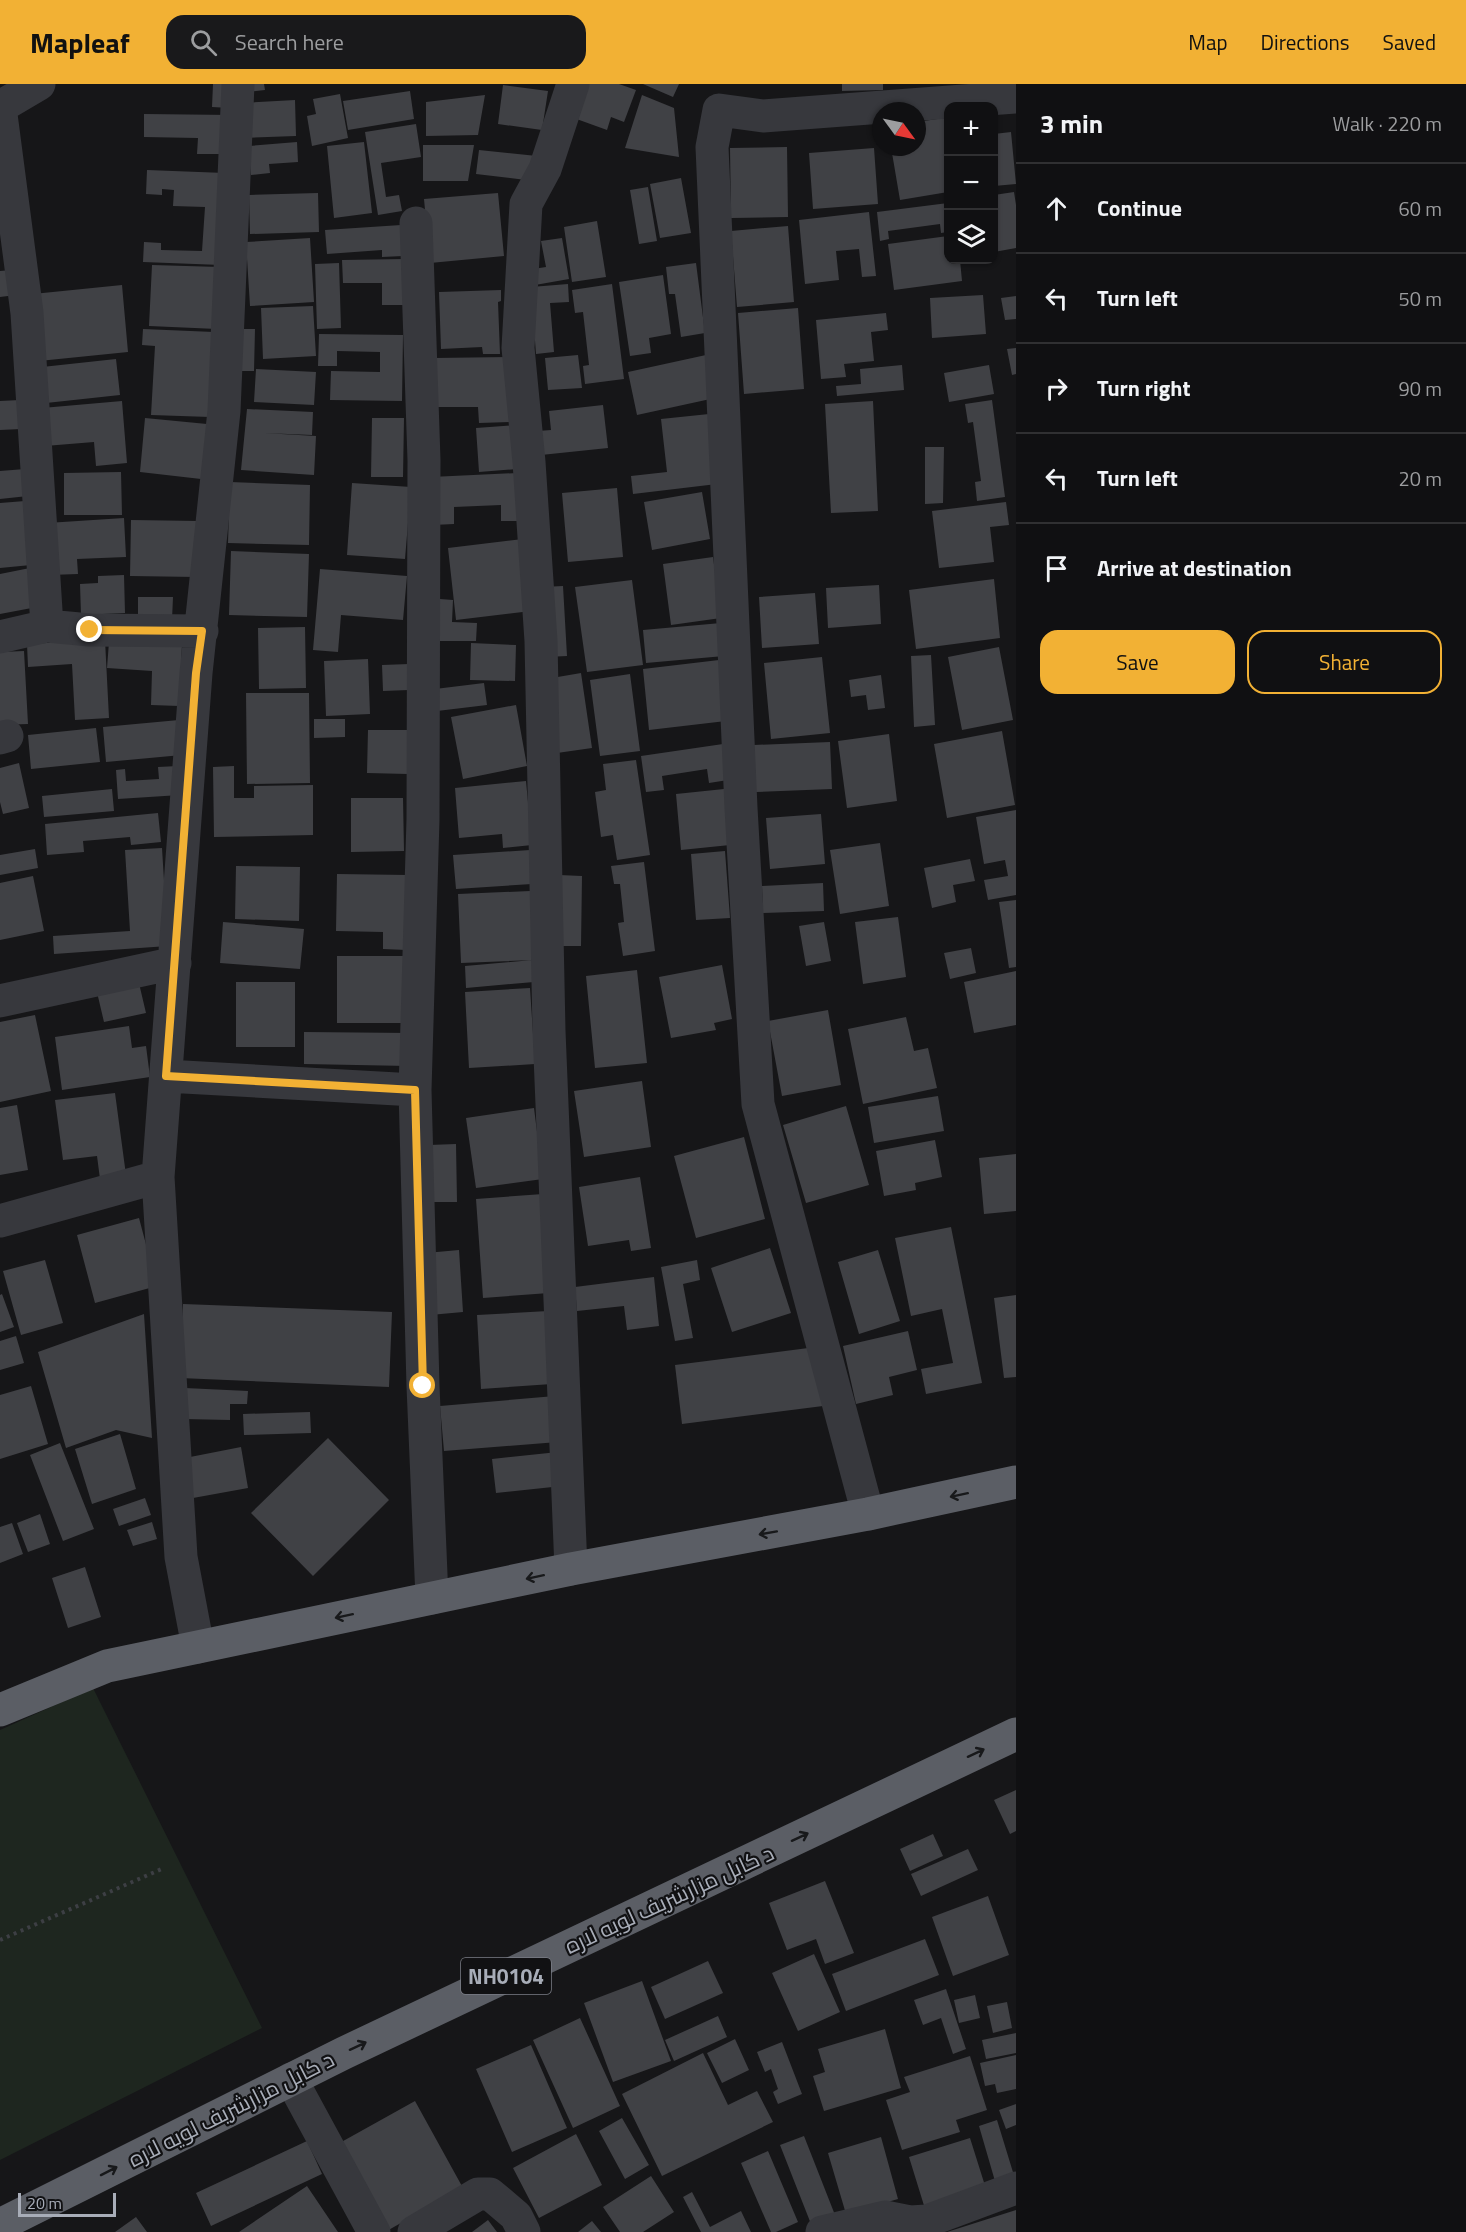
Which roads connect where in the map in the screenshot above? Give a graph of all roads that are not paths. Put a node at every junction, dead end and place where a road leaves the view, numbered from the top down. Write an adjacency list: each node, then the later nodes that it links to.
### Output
1 (39, 84): 5 (street)
2 (238, 84): 8 (street)
3 (573, 84): 18 (street)
4 (1016, 97): 17 (street)
5 (0, 106): 7 (street)
6 (416, 223): 13 (street)
7 (46, 626): 8 (street); 9 (street)
8 (202, 631): 10 (street)
9 (0, 637)
10 (176, 963): 11 (street); 12 (street)
11 (0, 1000)
12 (166, 1076): 13 (street); 14 (street)
13 (415, 1090): 19 (street)
14 (158, 1177): 15 (street); 20 (street)
15 (0, 1221)
16 (1016, 1482): 17 (highway, one-way to 17)
17 (868, 1514): 18 (highway, one-way to 18)
18 (571, 1569): 19 (highway, one-way to 19)
19 (432, 1598): 20 (highway, one-way to 20)
20 (198, 1647): 21 (highway)
21 (0, 1710)
22 (1016, 1734): 23 (highway, د کابل مزارشریف لویه لاره / NH0104, one-way to 22)
23 (291, 2079): 25 (highway, د کابل مزارشریف لویه لاره / NH0104, one-way to 23); 26 (street)
24 (1016, 2188): 29 (street)
25 (0, 2225)
26 (374, 2232)
27 (414, 2232): 28 (street)
28 (524, 2232)
29 (822, 2232)

